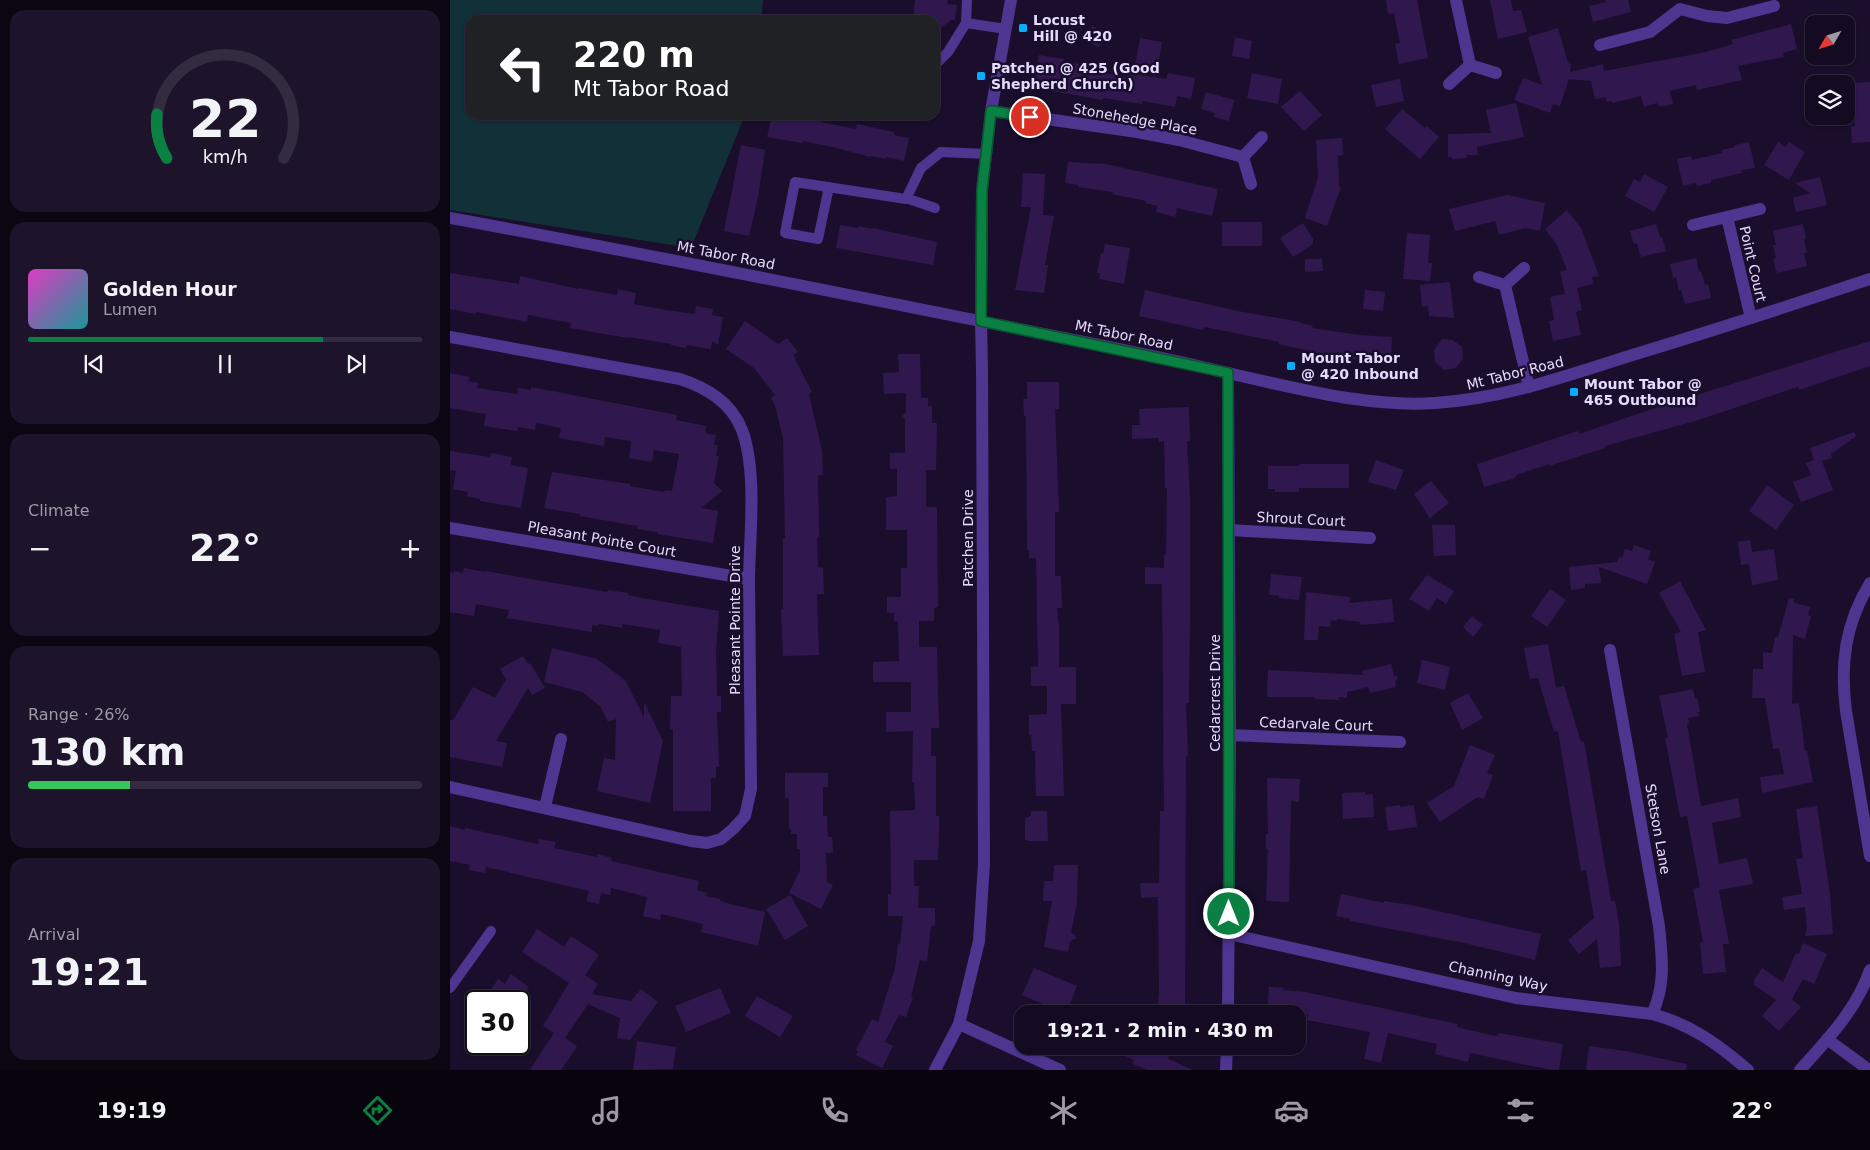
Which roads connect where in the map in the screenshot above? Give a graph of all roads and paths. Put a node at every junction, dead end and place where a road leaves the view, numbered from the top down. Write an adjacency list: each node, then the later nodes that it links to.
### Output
1 (967, 0): 6 (lane)
2 (1011, 0): 7 (street, Patchen Drive)
3 (1456, 0): 10 (street)
4 (1680, 4): 5 (street); 8 (street)
5 (1774, 6)
6 (966, 23): 7 (lane); 9 (lane)
7 (1006, 30): 13 (street, Patchen Drive)
8 (1600, 45)
9 (940, 60)
10 (1470, 65): 11 (street); 12 (street)
11 (1496, 73)
12 (1449, 84)
13 (991, 111): 15 (street, Patchen Drive); 16 (street, Stonehedge Place)
14 (1262, 137): 16 (street)
15 (986, 154): 19 (lane); 30 (street, Patchen Drive)
16 (1243, 157): 17 (street)
17 (1251, 184)
18 (829, 187): 18 (lane); 19 (lane)
19 (906, 198): 20 (lane)
20 (935, 208)
21 (1760, 209): 22 (street, Point Court)
22 (1727, 217): 24 (street, Point Court); 29 (street, Point Court)
23 (450, 218): 30 (street, Mt Tabor Road)
24 (1693, 225)
25 (1524, 268): 28 (street)
26 (1479, 277): 28 (street)
27 (1870, 279): 29 (street, Mt Tabor Road)
28 (1506, 285): 33 (street)
29 (1751, 318): 33 (street, Mt Tabor Road)
30 (981, 321): 32 (street, Mt Tabor Road); 52 (street, Patchen Drive)
31 (450, 337): 37 (street, Pleasant Pointe Drive)
32 (1228, 373): 33 (street, Mt Tabor Road); 35 (street, Cedarcrest Drive)
33 (1530, 387)
34 (450, 528): 37 (street, Pleasant Pointe Court)
35 (1230, 530): 36 (street, Shrout Court); 40 (street, Cedarcrest Drive)
36 (1370, 538)
37 (749, 579): 44 (street, Pleasant Pointe Drive)
38 (1870, 583): 45 (street)
39 (1610, 650): 51 (street, Stetson Lane)
40 (1230, 735): 42 (street, Cedarvale Court); 47 (street, Cedarcrest Drive)
41 (561, 740): 44 (street)
42 (1400, 742)
43 (450, 787): 44 (street, Pleasant Pointe Drive)
44 (545, 808)
45 (1870, 856)
46 (491, 931): 49 (lane)
47 (1229, 934): 50 (street, Cedarcrest Drive); 51 (street, Channing Way)
48 (1870, 970): 53 (street)
49 (450, 988)
50 (1228, 1005)
51 (1652, 1014): 58 (street, Channing Way)
52 (959, 1024): 55 (street, Patchen Drive); 56 (street)
53 (1827, 1039): 59 (street); 60 (street)
54 (1227, 1055): 57 (street)
55 (935, 1070)
56 (1060, 1070)
57 (1226, 1070)
58 (1748, 1070)
59 (1800, 1070)
60 (1870, 1070)

